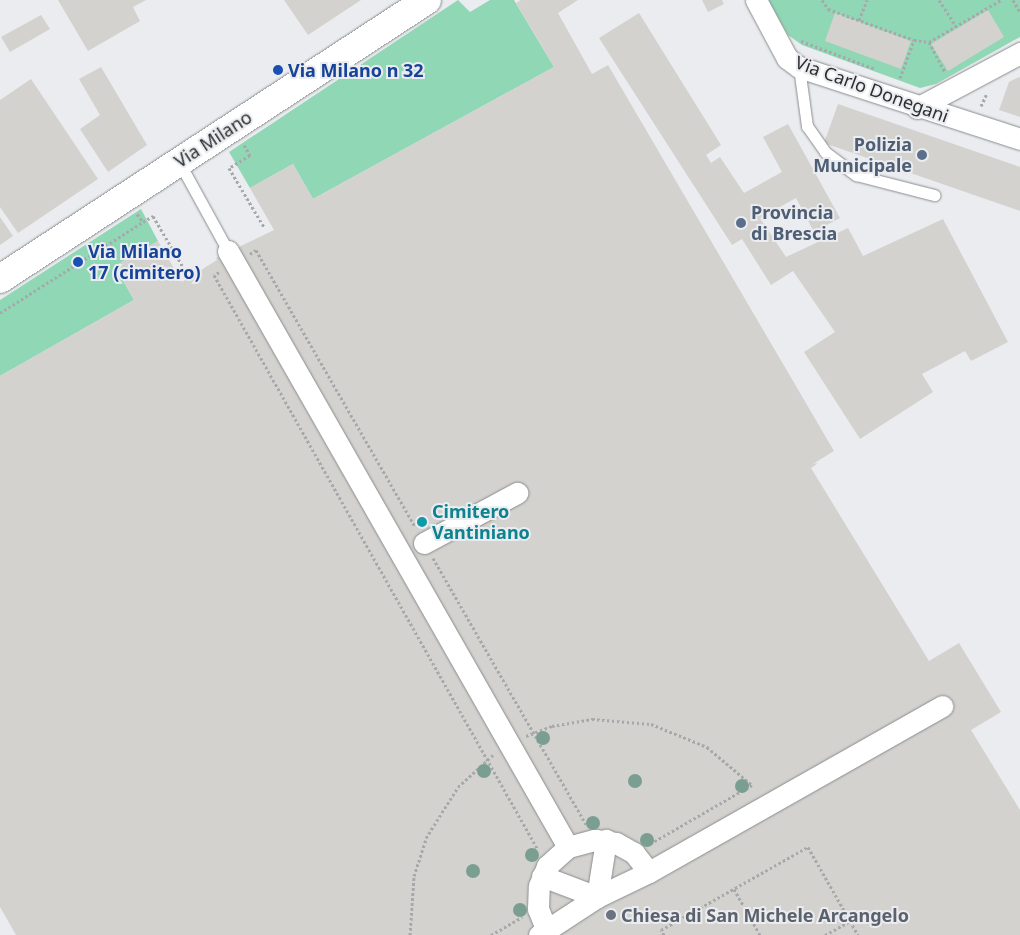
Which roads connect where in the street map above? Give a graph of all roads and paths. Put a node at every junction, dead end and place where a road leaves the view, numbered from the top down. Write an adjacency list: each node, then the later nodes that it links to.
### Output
1 (427, 0): 28 (main road, Via Milano)
2 (756, 0): 15 (street, Via Carlo Donegani)
3 (822, 0): 9 (path)
4 (867, 0): 9 (path)
5 (939, 0): 10 (path)
6 (1001, 0): 10 (path)
7 (1013, 0): 8 (path)
8 (1020, 12)
9 (859, 20): 12 (path)
10 (956, 26): 13 (path)
11 (797, 39): 16 (path)
12 (914, 40): 13 (path); 20 (path)
13 (929, 42): 19 (path)
14 (1020, 53): 24 (street)
15 (799, 67): 24 (street, Via Carlo Donegani); 29 (lane)
16 (882, 71)
17 (955, 71): 19 (path)
18 (891, 74): 20 (path)
19 (947, 76): 22 (path)
20 (900, 78): 21 (path)
21 (907, 80)
22 (940, 80)
23 (990, 88): 25 (path)
24 (917, 108): 26 (street, Via Carlo Donegani)
25 (988, 110)
26 (1020, 139)
27 (243, 143): 32 (path)
28 (179, 162): 33 (lane); 35 (main road, Via Milano)
29 (934, 195)
30 (136, 212): 31 (path)
31 (143, 222): 34 (path); 36 (path)
32 (264, 227)
33 (228, 251): 42 (street)
34 (186, 272)
35 (0, 279)
36 (0, 313)
37 (517, 493): 38 (street)
38 (424, 543)
39 (942, 706): 44 (street)
40 (752, 785): 43 (path)
41 (606, 840): 42 (street); 43 (street); 47 (street)
42 (568, 847): 45 (street)
43 (634, 853): 44 (street)
44 (649, 872): 47 (street)
45 (542, 876): 47 (street); 48 (street)
46 (734, 889): 49 (path); 52 (path); 53 (path)
47 (597, 897): 50 (street)
48 (538, 908): 50 (street); 51 (path)
49 (850, 921): 54 (path); 55 (path)
50 (543, 933)
51 (491, 935)
52 (664, 935)
53 (760, 935)
54 (825, 935)
55 (858, 935)

